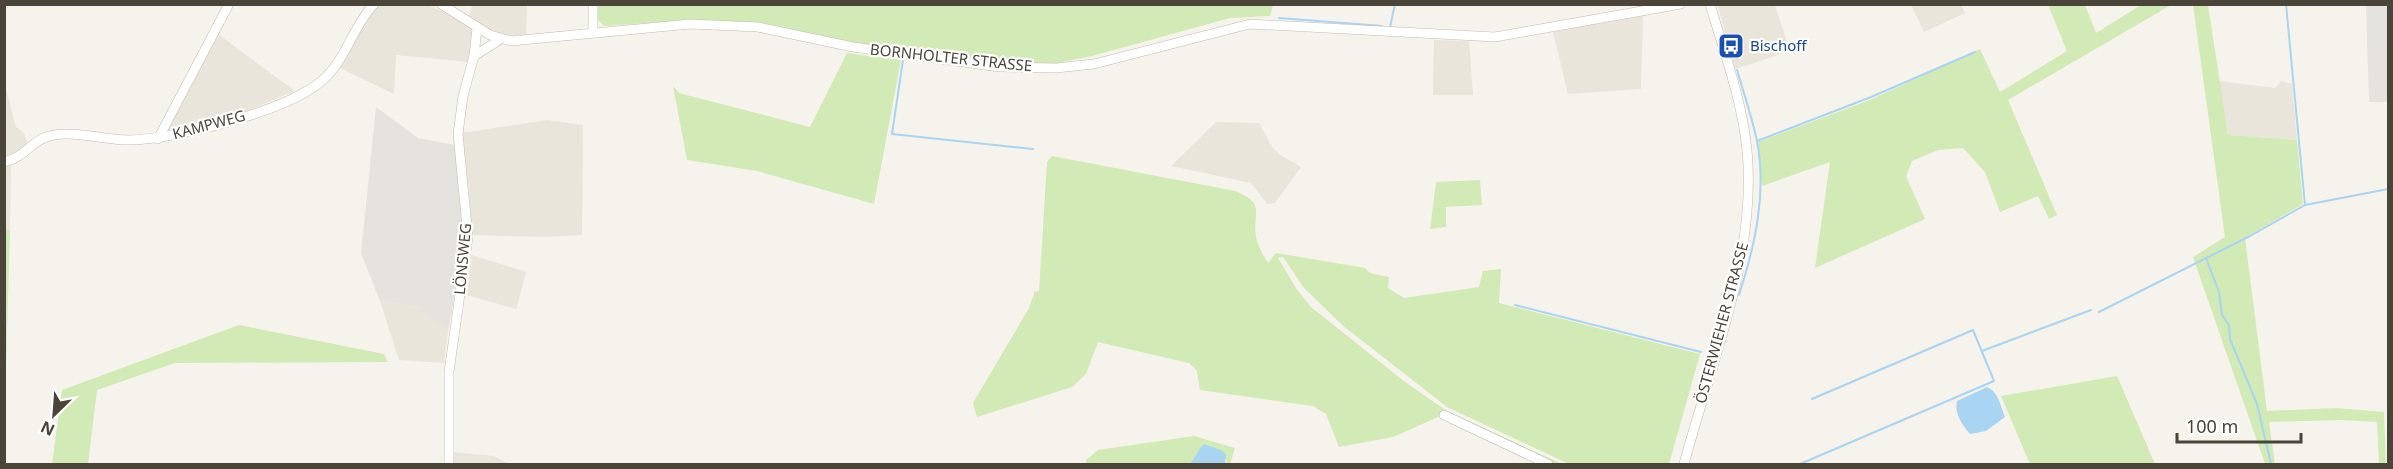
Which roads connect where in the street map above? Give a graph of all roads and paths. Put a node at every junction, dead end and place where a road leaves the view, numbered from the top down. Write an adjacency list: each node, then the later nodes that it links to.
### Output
1 (229, 4): 11 (street)
2 (374, 4): 11 (street, KAMPWEG)
3 (441, 4): 7 (street, BORNHOLTER STRASSE)
4 (593, 4): 8 (street)
5 (1681, 4): 8 (street, BORNHOLTER STRASSE)
6 (1710, 4): 16 (street, ÖSTERWIEHER STRASSE)
7 (477, 28): 9 (street, BORNHOLTER STRASSE); 10 (street, LÖNSWEG)
8 (593, 32): 9 (street, BORNHOLTER STRASSE)
9 (501, 39): 10 (street)
10 (474, 56): 14 (street, LÖNSWEG)
11 (158, 139): 12 (street, KAMPWEG)
12 (4, 162)
13 (1444, 415): 15 (street)
14 (449, 465)
15 (1548, 465)
16 (1684, 465)

